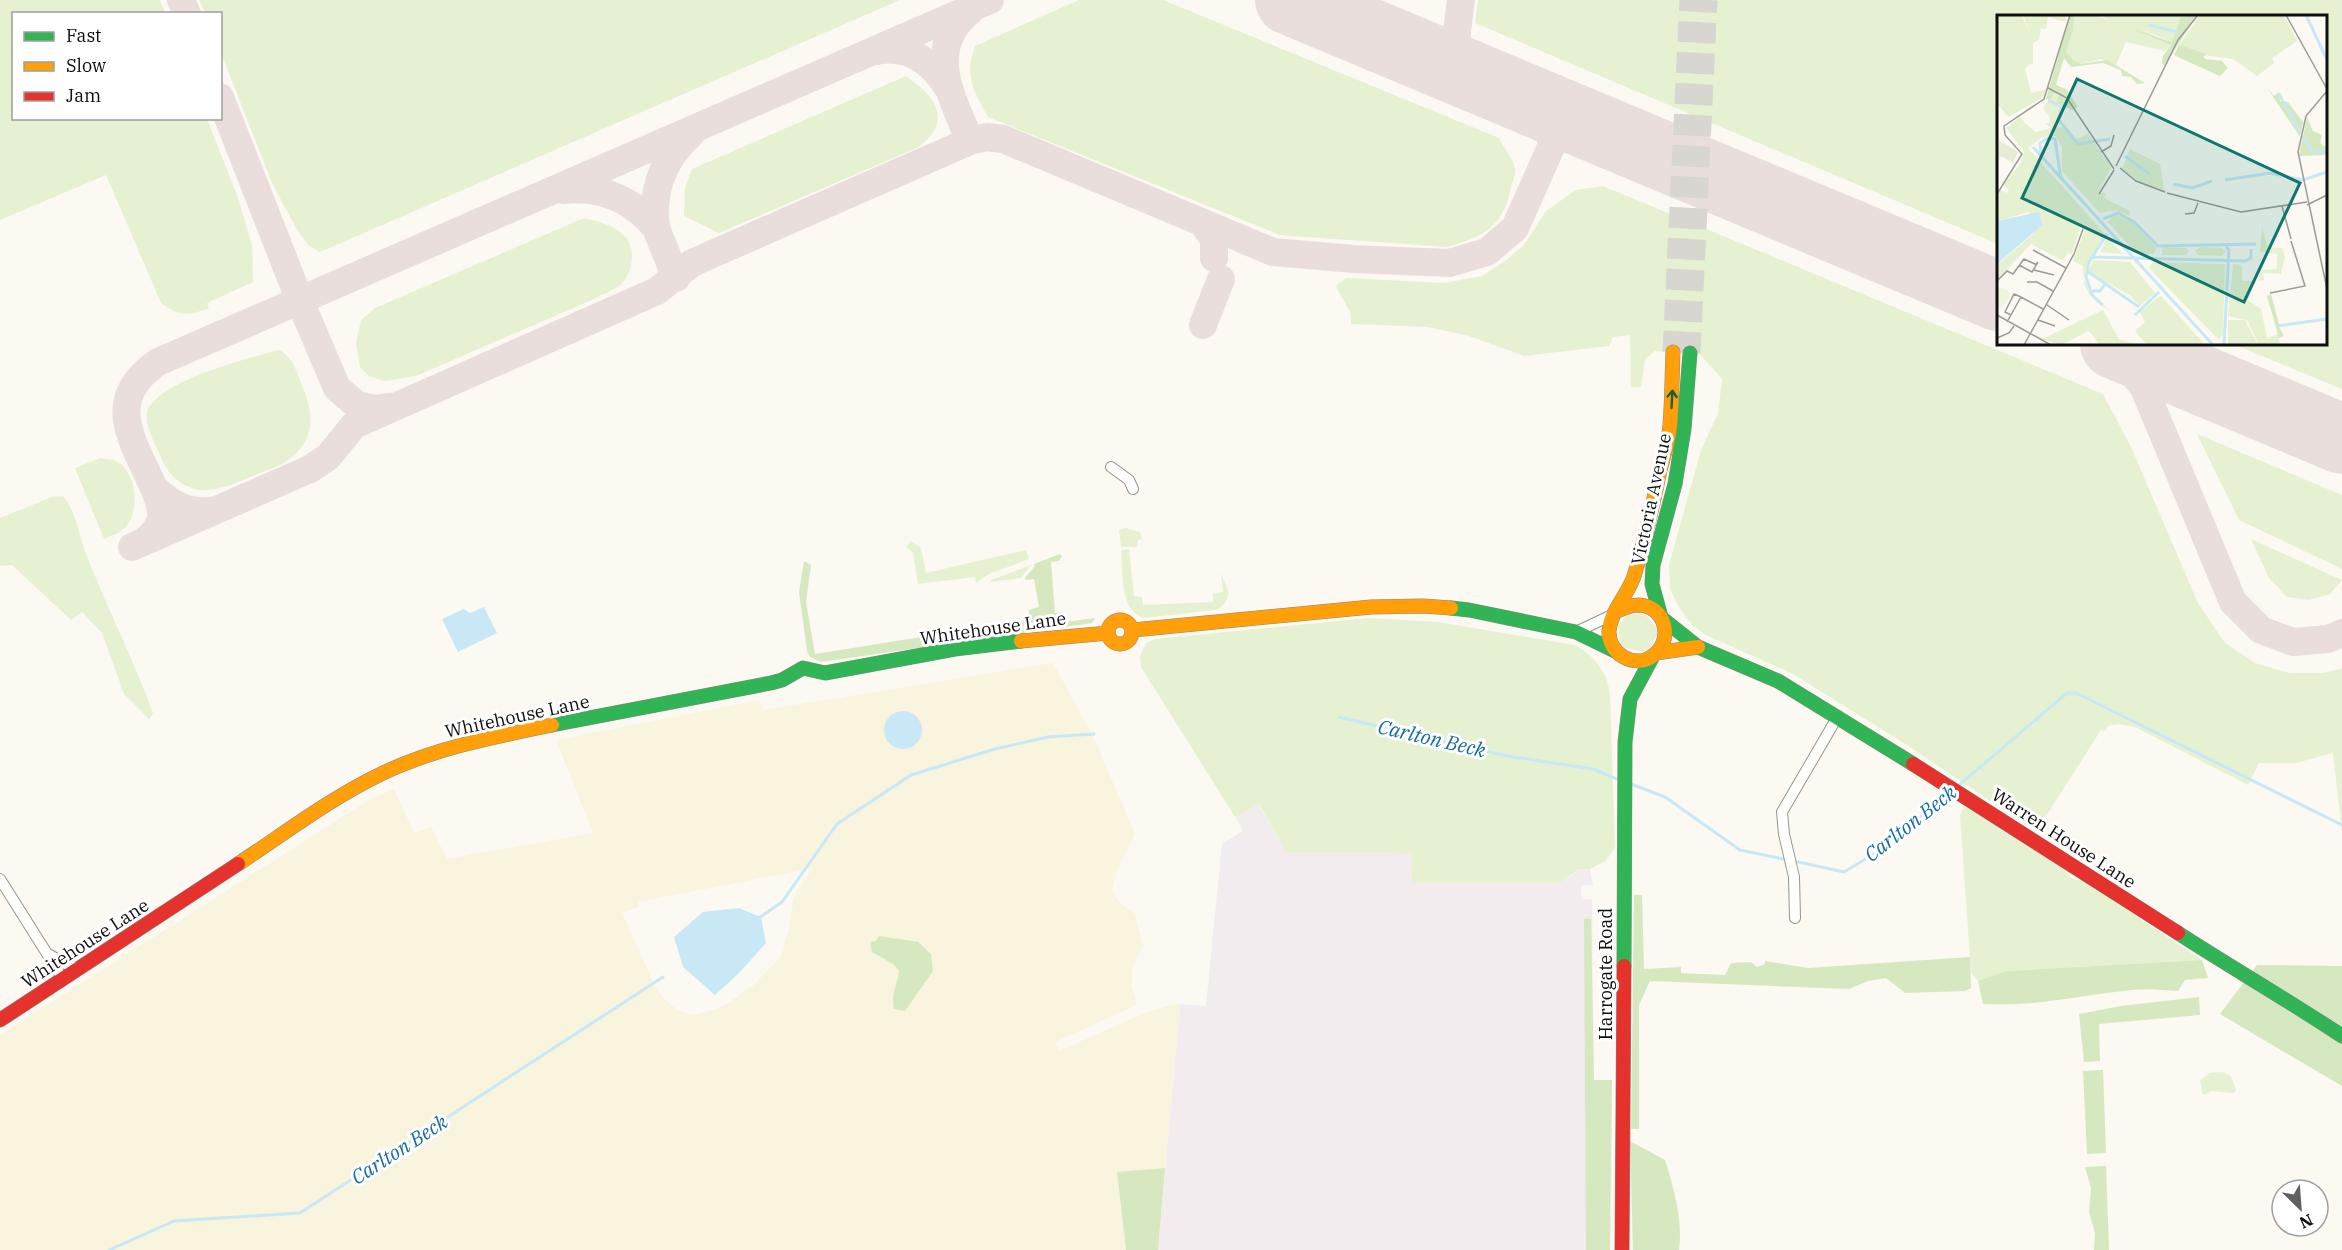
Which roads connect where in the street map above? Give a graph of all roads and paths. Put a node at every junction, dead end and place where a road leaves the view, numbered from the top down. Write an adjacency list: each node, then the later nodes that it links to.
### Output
1 (1673, 352): 4 (main road, Victoria Avenue, one-way to 1)
2 (1690, 353): 5 (main road, Victoria Avenue)
3 (1111, 467): 6 (street)
4 (1659, 480): 5 (main road); 7 (main road, Victoria Avenue)
5 (1675, 484): 8 (main road, Victoria Avenue)
6 (1133, 489)
7 (1616, 612): 8 (main road); 9 (street); 11 (main road)
8 (1662, 618): 10 (main road, Warren House Lane); 12 (main road)
9 (1576, 632): 11 (main road); 18 (main road, Whitehouse Lane)
10 (1698, 647): 12 (main road); 14 (main road, Warren House Lane)
11 (1616, 652): 12 (main road); 13 (main road, Harrogate Road)
12 (1655, 654): 13 (main road, Harrogate Road)
13 (1630, 699): 22 (main road, Harrogate Road)
14 (1838, 716): 16 (street); 21 (main road, Warren House Lane)
15 (0, 879): 17 (street)
16 (1795, 918)
17 (47, 954): 18 (street); 19 (street)
18 (81, 968): 19 (main road, Whitehouse Lane)
19 (63, 979): 20 (main road, Whitehouse Lane)
20 (0, 1020)
21 (2342, 1036)
22 (1622, 1250)

